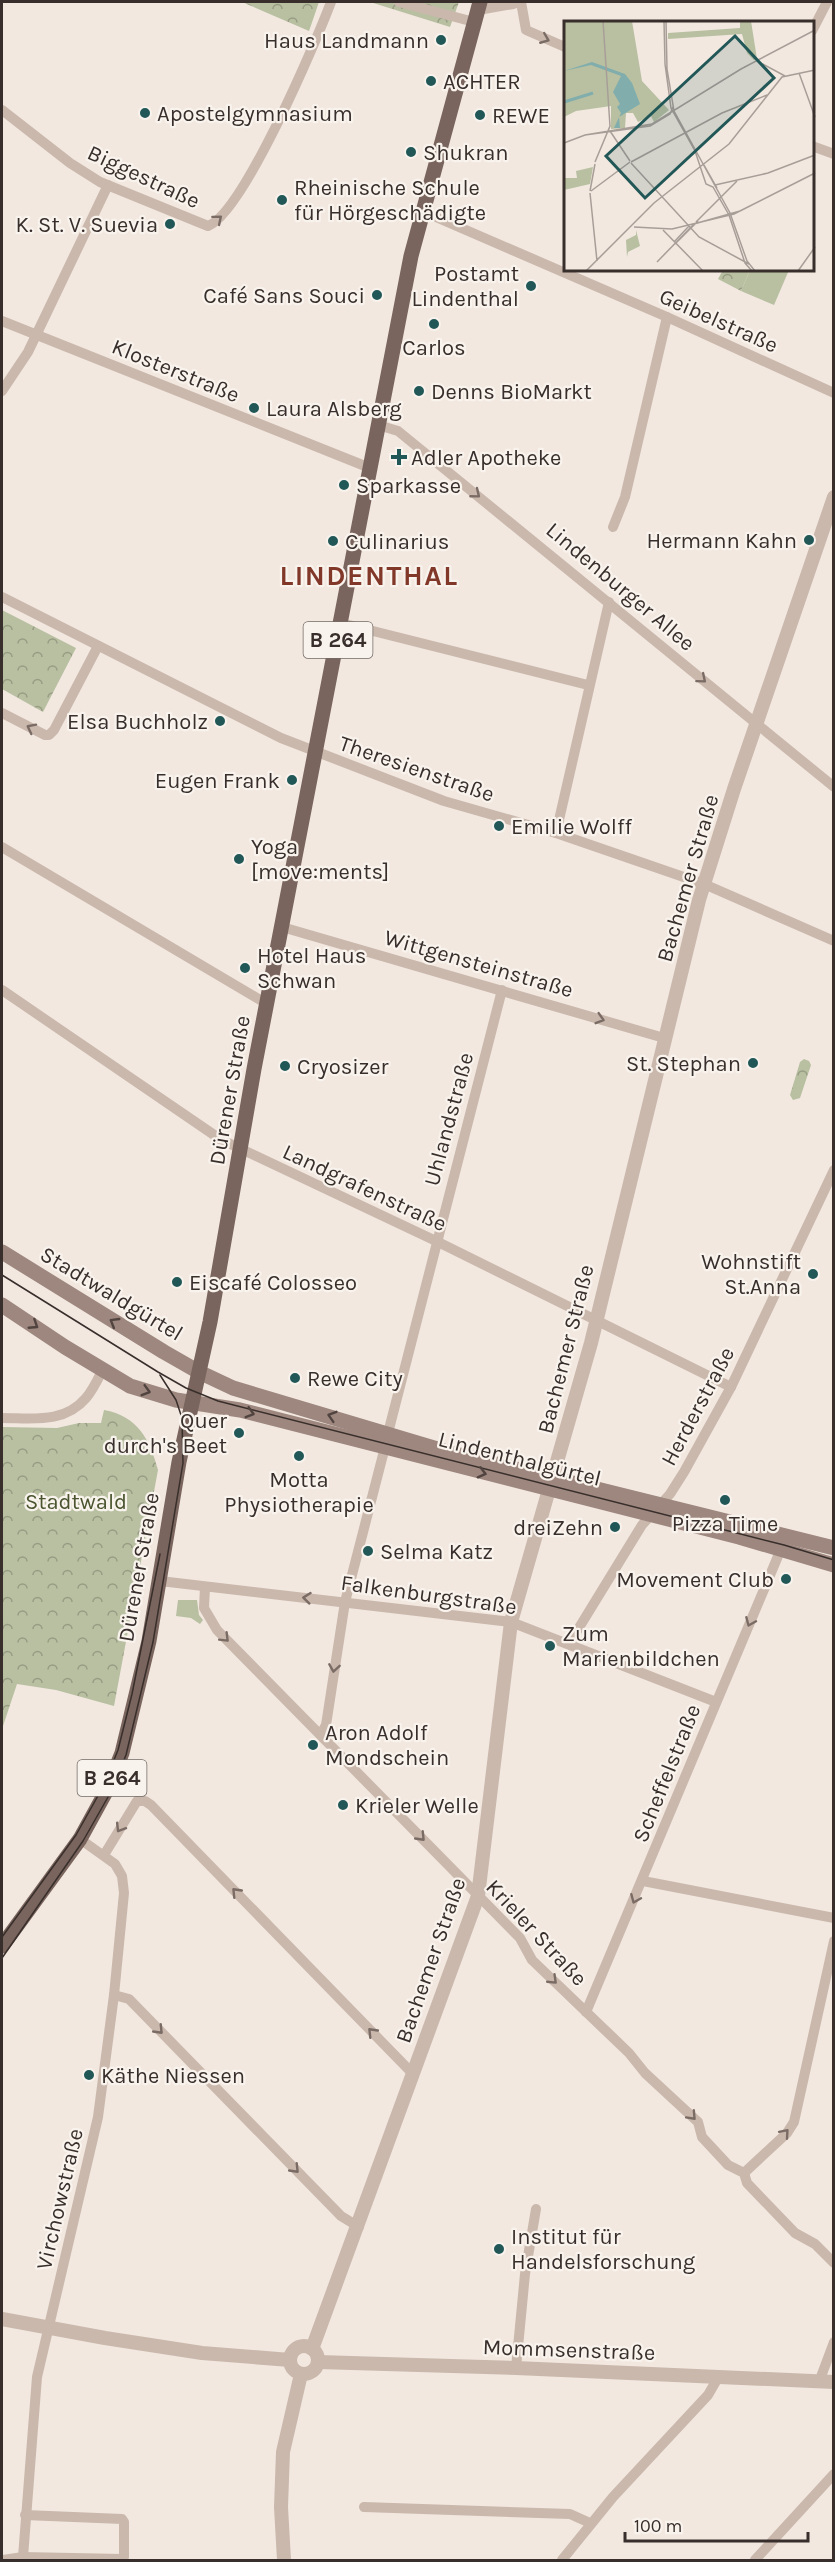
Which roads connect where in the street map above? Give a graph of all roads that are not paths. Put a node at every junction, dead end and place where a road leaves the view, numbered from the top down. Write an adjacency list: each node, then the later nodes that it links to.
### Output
1 (331, 2): 12 (street, Biggestraße, one-way to 1)
2 (399, 2): 6 (street)
3 (513, 2): 6 (street)
4 (521, 2): 8 (street, one-way to 8)
5 (827, 2): 7 (street)
6 (477, 11): 13 (main road, Dürener Straße / B 264)
7 (814, 29)
8 (564, 47)
9 (2, 110): 12 (street, Biggestraße)
10 (814, 146): 11 (street)
11 (834, 154)
12 (108, 185): 16 (street)
13 (422, 211): 14 (street, Geibelstraße); 19 (main road, Dürener Straße / B 264)
14 (667, 317): 18 (street, Geibelstraße); 22 (street)
15 (2, 321): 16 (street, Klosterstraße)
16 (35, 335): 17 (street); 20 (street, Klosterstraße)
17 (2, 391)
18 (834, 393)
19 (378, 424): 20 (main road, Dürener Straße / B 264); 24 (street, Lindenburger Allee, one-way to 24)
20 (370, 468): 25 (main road, Dürener Straße / B 264)
21 (834, 497): 29 (street, Bachemer Straße)
22 (613, 527)
23 (2, 597): 26 (street, Theresienstraße)
24 (609, 602): 27 (street); 29 (street, Lindenburger Allee, one-way to 29)
25 (341, 623): 27 (street); 30 (main road, Dürener Straße / B 264)
26 (98, 646): 28 (street, one-way to 28); 30 (street, Theresienstraße)
27 (588, 685): 32 (street)
28 (2, 713)
29 (757, 725): 31 (street, Lindenburger Allee); 34 (street, Bachemer Straße)
30 (315, 753): 32 (street, Theresienstraße); 35 (main road, Dürener Straße / B 264)
31 (834, 787)
32 (556, 833): 34 (street, Theresienstraße)
33 (2, 847): 39 (street)
34 (704, 885): 36 (street, Theresienstraße); 40 (street, Bachemer Straße)
35 (282, 927): 38 (street, Wittgensteinstraße); 39 (main road, Dürener Straße / B 264)
36 (834, 941)
37 (2, 990): 41 (street, Landgrafenstraße)
38 (502, 990): 40 (street, Wittgensteinstraße, one-way to 40); 43 (street, Uhlandstraße)
39 (267, 1004): 41 (main road, Dürener Straße / B 264)
40 (664, 1038): 46 (street, Bachemer Straße)
41 (240, 1149): 43 (street, Landgrafenstraße); 48 (main road, Dürener Straße / B 264)
42 (834, 1170): 49 (street, Herderstraße)
43 (436, 1242): 46 (street, Landgrafenstraße); 52 (street, Uhlandstraße)
44 (2, 1252): 48 (main road, Stadtwaldgürtel, one-way to 44)
45 (2, 1305): 47 (main road, one-way to 47)
46 (595, 1320): 49 (street, Landgrafenstraße); 53 (street, Bachemer Straße)
47 (103, 1369): 50 (main road, one-way to 50); 51 (street)
48 (199, 1372): 50 (main road, Dürener Straße / B 264); 52 (main road, Lindenthalgürtel, one-way to 48)
49 (731, 1387): 54 (street, Herderstraße)
50 (194, 1401): 52 (main road, Lindenthalgürtel, one-way to 52); 58 (main road, Dürener Straße / B 264)
51 (2, 1418)
52 (386, 1440): 53 (main road, Lindenthalgürtel); 60 (street, Uhlandstraße)
53 (550, 1484): 54 (main road, Lindenthalgürtel); 61 (street, Bachemer Straße)
54 (655, 1510): 55 (main road, Lindenthalgürtel); 56 (main road, Lindenthalgürtel); 62 (street, Herderstraße)
55 (834, 1548)
56 (781, 1549): 57 (main road, Lindenthalgürtel); 63 (street, Scheffelstraße, one-way to 63)
57 (834, 1565)
58 (160, 1581): 59 (street, Falkenburgstraße); 65 (main road, Dürener Straße / B 264)
59 (206, 1587): 60 (street, Falkenburgstraße, one-way to 59); 64 (street, Krieler Straße, one-way to 64)
60 (345, 1602): 61 (street, Falkenburgstraße); 64 (street, Uhlandstraße, one-way to 64)
61 (512, 1622): 62 (street, Falkenburgstraße); 68 (street, Bachemer Straße)
62 (569, 1644): 63 (street, Falkenburgstraße)
63 (716, 1702): 67 (street, Scheffelstraße)
64 (321, 1734): 68 (street, Krieler Straße, one-way to 68)
65 (80, 1839): 66 (street, Virchowstraße); 71 (main road, Dürener Straße / B 264)
66 (104, 1856): 72 (street, Virchowstraße); 74 (street, one-way to 66)
67 (643, 1881): 69 (street); 73 (street, Scheffelstraße, one-way to 73)
68 (478, 1896): 73 (street, Krieler Straße, one-way to 73); 74 (street, Bachemer Straße)
69 (834, 1918)
70 (834, 1941): 75 (street, one-way to 70)
71 (2, 1946)
72 (114, 1995): 77 (street, one-way to 77); 80 (street, Virchowstraße)
73 (586, 2012): 75 (street, Krieler Straße, one-way to 75)
74 (413, 2074): 77 (street, Bachemer Straße)
75 (744, 2174): 78 (street, Krieler Straße)
76 (536, 2209): 84 (street)
77 (359, 2227): 82 (street, Bachemer Straße)
78 (834, 2263)
79 (2, 2319): 80 (street)
80 (47, 2328): 83 (street); 91 (street, Virchowstraße)
81 (834, 2342): 87 (street)
82 (315, 2355): 83 (street); 84 (street, Mommsenstraße); 85 (street)
83 (290, 2360): 85 (street)
84 (516, 2368): 86 (street, Mommsenstraße)
85 (301, 2374): 95 (street)
86 (719, 2376): 87 (street, Mommsenstraße); 92 (street)
87 (819, 2382): 88 (street, Mommsenstraße)
88 (834, 2382)
89 (834, 2474): 97 (street)
90 (364, 2507): 92 (street)
91 (25, 2515): 93 (street, Virchowstraße); 93 (street)
92 (590, 2523): 96 (street)
93 (23, 2557): 94 (street)
94 (3, 2560)
95 (284, 2560)
96 (562, 2560)
97 (755, 2560)

